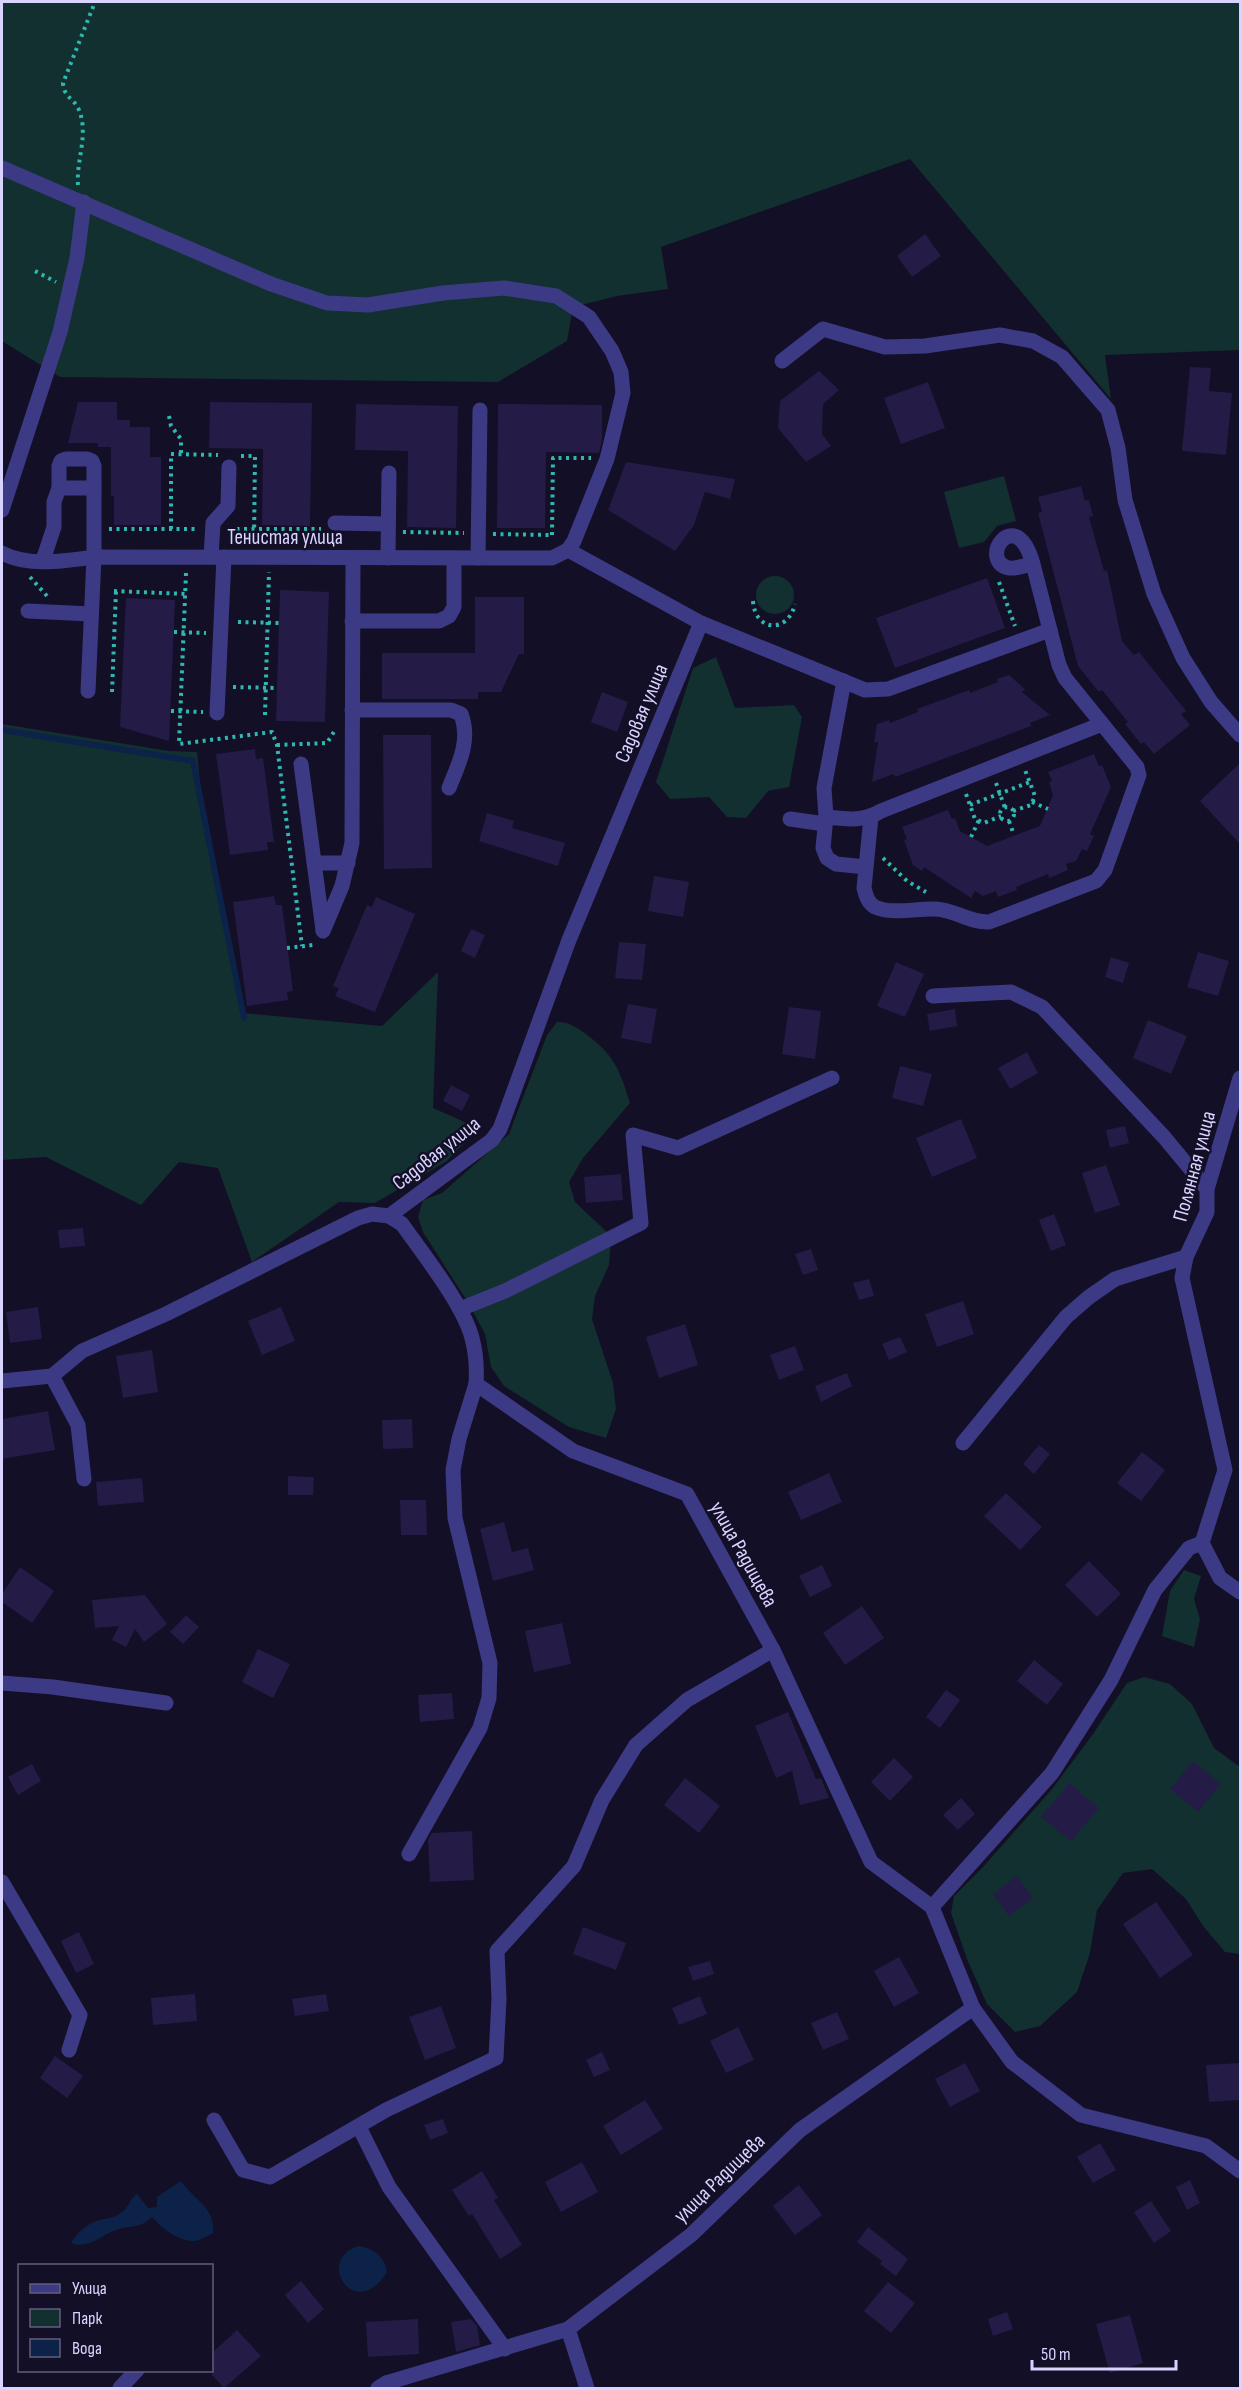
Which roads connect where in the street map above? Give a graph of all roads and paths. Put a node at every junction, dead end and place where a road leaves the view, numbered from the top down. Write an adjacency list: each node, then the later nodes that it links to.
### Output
1 (95, 2): 3 (path)
2 (2, 168): 3 (street)
3 (84, 202): 5 (street); 10 (street)
4 (35, 271): 5 (path)
5 (70, 289): 15 (street)
6 (782, 361): 64 (street)
7 (480, 410): 28 (street)
8 (169, 416): 9 (path)
9 (181, 455)
10 (607, 459): 18 (street); 29 (path)
11 (229, 467): 23 (street)
12 (389, 473): 17 (street)
13 (59, 488): 14 (street); 14 (street); 31 (street)
14 (94, 488): 21 (street)
15 (2, 510)
16 (335, 523): 17 (street)
17 (388, 524): 26 (street)
18 (568, 550): 29 (street, Тенистая улица); 43 (street)
19 (2, 552): 30 (street, Тенистая улица)
20 (997, 556): 32 (street); 32 (street); 50 (path)
21 (94, 557): 22 (street, Тенистая улица); 31 (street, Тенистая улица); 33 (street)
22 (187, 557): 23 (street, Тенистая улица); 35 (path)
23 (218, 557): 24 (street, Тенистая улица); 42 (street)
24 (269, 558): 25 (street, Тенистая улица); 44 (path)
25 (352, 558): 26 (street, Тенистая улица); 41 (street)
26 (388, 558): 27 (street, Тенистая улица)
27 (454, 558): 28 (street, Тенистая улица); 41 (street)
28 (478, 558): 29 (street, Тенистая улица)
29 (552, 558)
30 (25, 560): 31 (street, Тенистая улица); 39 (path)
31 (43, 560)
32 (1033, 564): 46 (street)
33 (92, 590): 34 (path); 40 (street)
34 (116, 591): 35 (path); 56 (path)
35 (186, 594): 48 (path)
36 (753, 601): 37 (path)
37 (795, 604)
38 (28, 611): 39 (street)
39 (61, 613): 40 (street)
40 (91, 614): 55 (street)
41 (352, 621): 57 (street)
42 (221, 622): 44 (path); 52 (street)
43 (701, 622): 51 (street); 95 (street, Садовая улица)
44 (267, 623): 45 (path); 53 (path)
45 (279, 623)
46 (1050, 630): 50 (street); 63 (street)
47 (174, 632): 48 (path)
48 (184, 632): 49 (path); 59 (path)
49 (205, 633)
50 (1021, 641): 51 (street)
51 (844, 681): 80 (street)
52 (218, 687): 53 (path); 60 (street)
53 (266, 688): 54 (path); 61 (path)
54 (277, 688)
55 (88, 691)
56 (112, 692)
57 (352, 710): 70 (street); 87 (street)
58 (171, 711): 59 (path)
59 (180, 711): 60 (path); 65 (path)
60 (209, 712)
61 (265, 715)
62 (338, 724): 65 (path)
63 (1102, 724): 66 (street); 89 (street)
64 (1240, 735)
65 (277, 745): 90 (path)
66 (1020, 756): 68 (street); 69 (path)
67 (301, 764): 86 (street)
68 (960, 780): 73 (path); 78 (street)
69 (1030, 782): 71 (path); 72 (path)
70 (449, 788)
71 (999, 792): 73 (path); 74 (path)
72 (1032, 802): 75 (path); 76 (path)
73 (970, 805): 81 (path)
74 (1005, 808): 76 (path); 77 (path)
75 (1048, 809)
76 (1013, 812): 82 (path)
77 (1001, 816): 81 (path); 82 (path)
78 (871, 817): 80 (street); 85 (street)
79 (790, 819): 80 (street)
80 (826, 820): 88 (street)
81 (979, 820): 84 (path)
82 (1009, 821): 83 (path)
83 (1014, 835)
84 (971, 837)
85 (868, 844): 88 (street); 89 (path)
86 (314, 863): 87 (street); 87 (street)
87 (348, 863)
88 (866, 867): 89 (street)
89 (938, 909)
90 (302, 946)
91 (933, 996): 94 (street)
92 (832, 1078): 97 (street)
93 (1240, 1078): 94 (street, Полянная улица)
94 (1207, 1189): 96 (street, Полянная улица)
95 (389, 1216): 97 (street); 98 (street, Садовая улица)
96 (1186, 1257): 101 (street); 103 (street, Полянная улица)
97 (460, 1309): 100 (street)
98 (52, 1376): 99 (street); 102 (street)
99 (2, 1381)
100 (476, 1384): 105 (street, улица Радищева); 108 (street)
101 (963, 1443)
102 (84, 1479)
103 (1202, 1543): 104 (street); 110 (street)
104 (1240, 1592)
105 (773, 1650): 110 (street, улица Радищева); 114 (street)
106 (2, 1683): 107 (street)
107 (166, 1703)
108 (409, 1854)
109 (2, 1882): 112 (street)
110 (932, 1907): 111 (street)
111 (973, 2008): 115 (street); 116 (street, улица Радищева)
112 (69, 2050)
113 (214, 2120): 114 (street)
114 (359, 2127): 117 (street)
115 (1240, 2172)
116 (568, 2329): 117 (street, улица Радищева); 121 (street)
117 (505, 2349): 120 (street, улица Радищева)
118 (135, 2372): 119 (street)
119 (120, 2388)
120 (378, 2388)
121 (587, 2388)

